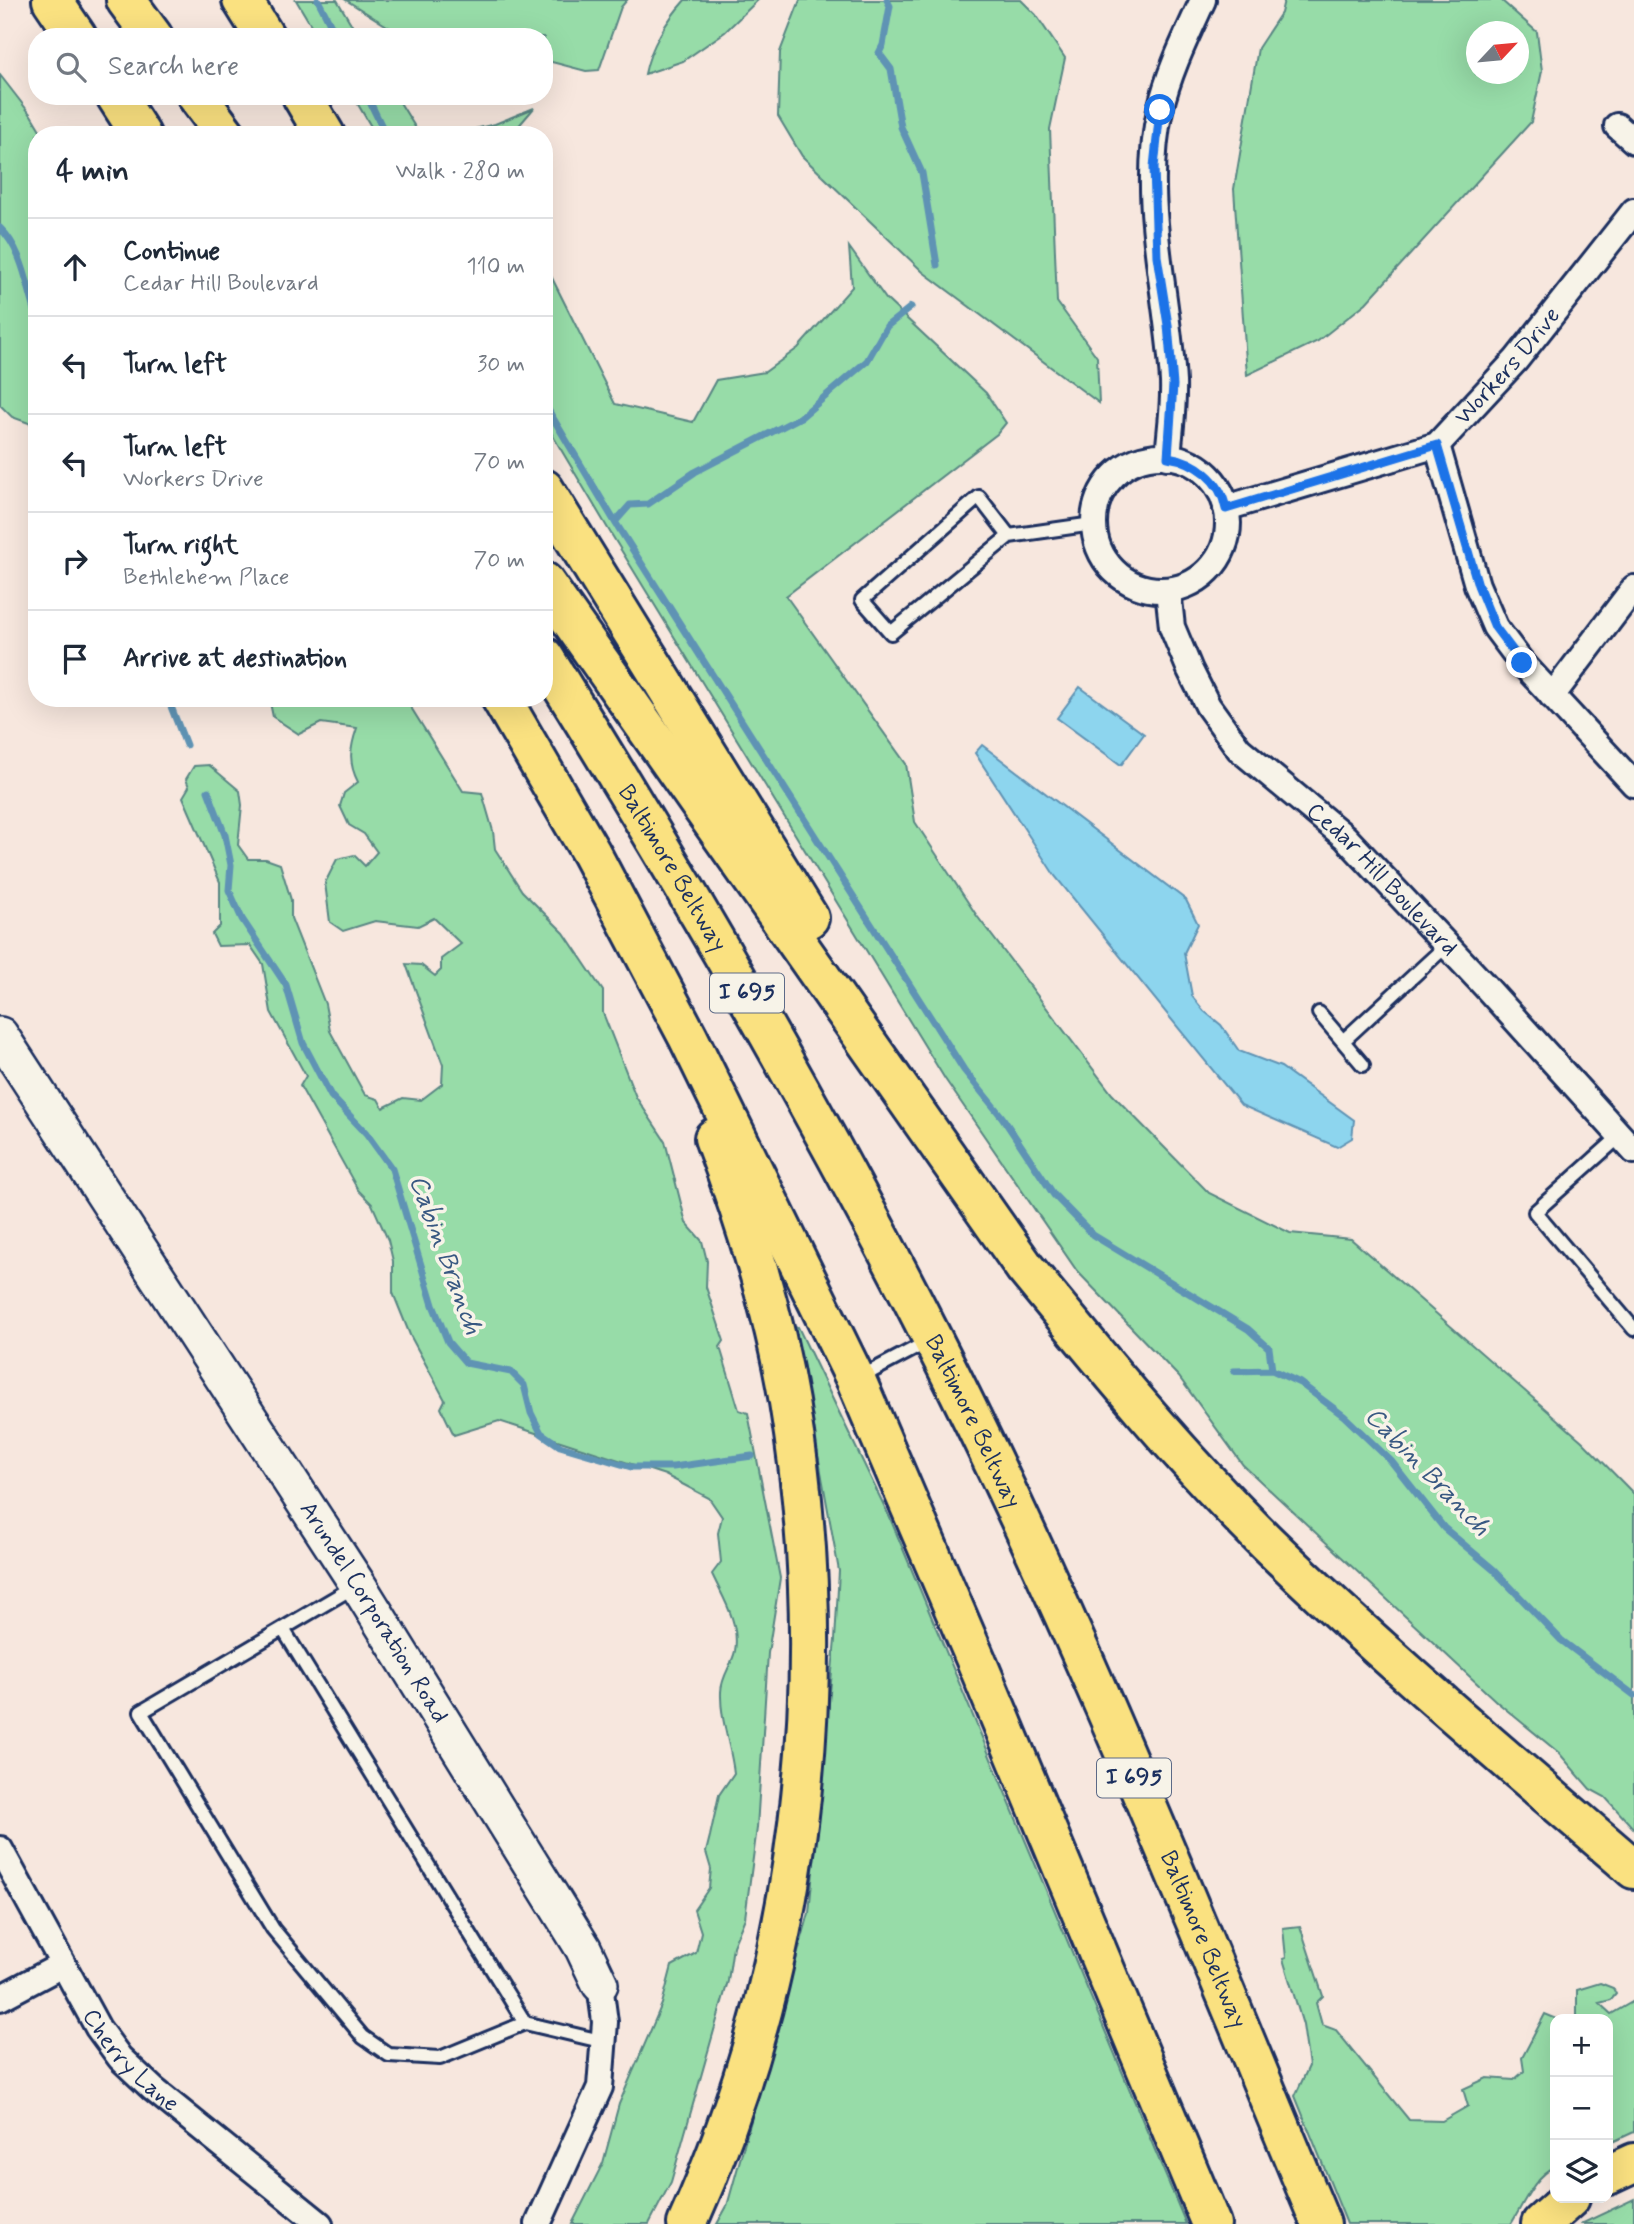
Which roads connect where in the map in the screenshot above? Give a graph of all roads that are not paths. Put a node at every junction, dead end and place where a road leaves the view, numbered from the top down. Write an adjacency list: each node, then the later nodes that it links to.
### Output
1 (52, 0): 6 (highway)
2 (118, 0): 7 (highway)
3 (126, 0): 8 (highway)
4 (242, 0): 9 (highway)
5 (1203, 0): 20 (street)
6 (70, 28)
7 (136, 28)
8 (146, 28)
9 (259, 28)
10 (122, 105): 14 (highway)
11 (186, 105): 15 (highway)
12 (204, 105): 16 (highway)
13 (307, 105): 17 (highway)
14 (135, 126)
15 (199, 126)
16 (219, 126)
17 (320, 126)
18 (1634, 211): 19 (street, Workers Drive)
19 (1437, 445): 22 (street, Workers Drive); 29 (street)
20 (1168, 457): 22 (street); 23 (street)
21 (553, 504): 39 (highway)
22 (1226, 509): 26 (street)
23 (1093, 524): 24 (lane); 26 (street)
24 (1009, 536): 24 (lane)
25 (1634, 588): 29 (street)
26 (1168, 590): 33 (street, Cedar Hill Boulevard)
27 (553, 595): 39 (highway)
28 (553, 672): 41 (highway, Baltimore Beltway / I 695)
29 (1552, 696): 31 (street)
30 (506, 707): 32 (highway, I 695)
31 (1634, 784)
32 (590, 853): 42 (highway, I 695); 57 (highway)
33 (1447, 945): 36 (lane); 38 (street, Cedar Hill Boulevard)
34 (1319, 1013): 36 (lane)
35 (0, 1035): 43 (street, Arundel Corporation Road)
36 (1343, 1041): 37 (lane)
37 (1363, 1065)
38 (1627, 1143): 40 (lane)
39 (1025, 1268): 46 (highway)
40 (1634, 1329)
41 (933, 1340): 42 (lane); 59 (highway, Baltimore Beltway / I 695)
42 (856, 1380): 58 (highway, I 695)
43 (358, 1585): 44 (lane); 48 (street, Arundel Corporation Road)
44 (283, 1629): 50 (lane); 50 (lane)
45 (0, 1849): 47 (street, Cherry Lane)
46 (1634, 1869)
47 (62, 1965): 49 (street); 55 (street, Cherry Lane)
48 (600, 1984): 51 (street, Arundel Corporation Road)
49 (0, 1998)
50 (525, 2023): 51 (lane)
51 (605, 2042): 56 (street, Arundel Corporation Road)
52 (1634, 2163): 53 (highway)
53 (1613, 2173)
54 (1564, 2203): 60 (highway)
55 (320, 2224)
56 (538, 2224)
57 (687, 2224)
58 (1211, 2224)
59 (1321, 2224)
60 (1541, 2224)

